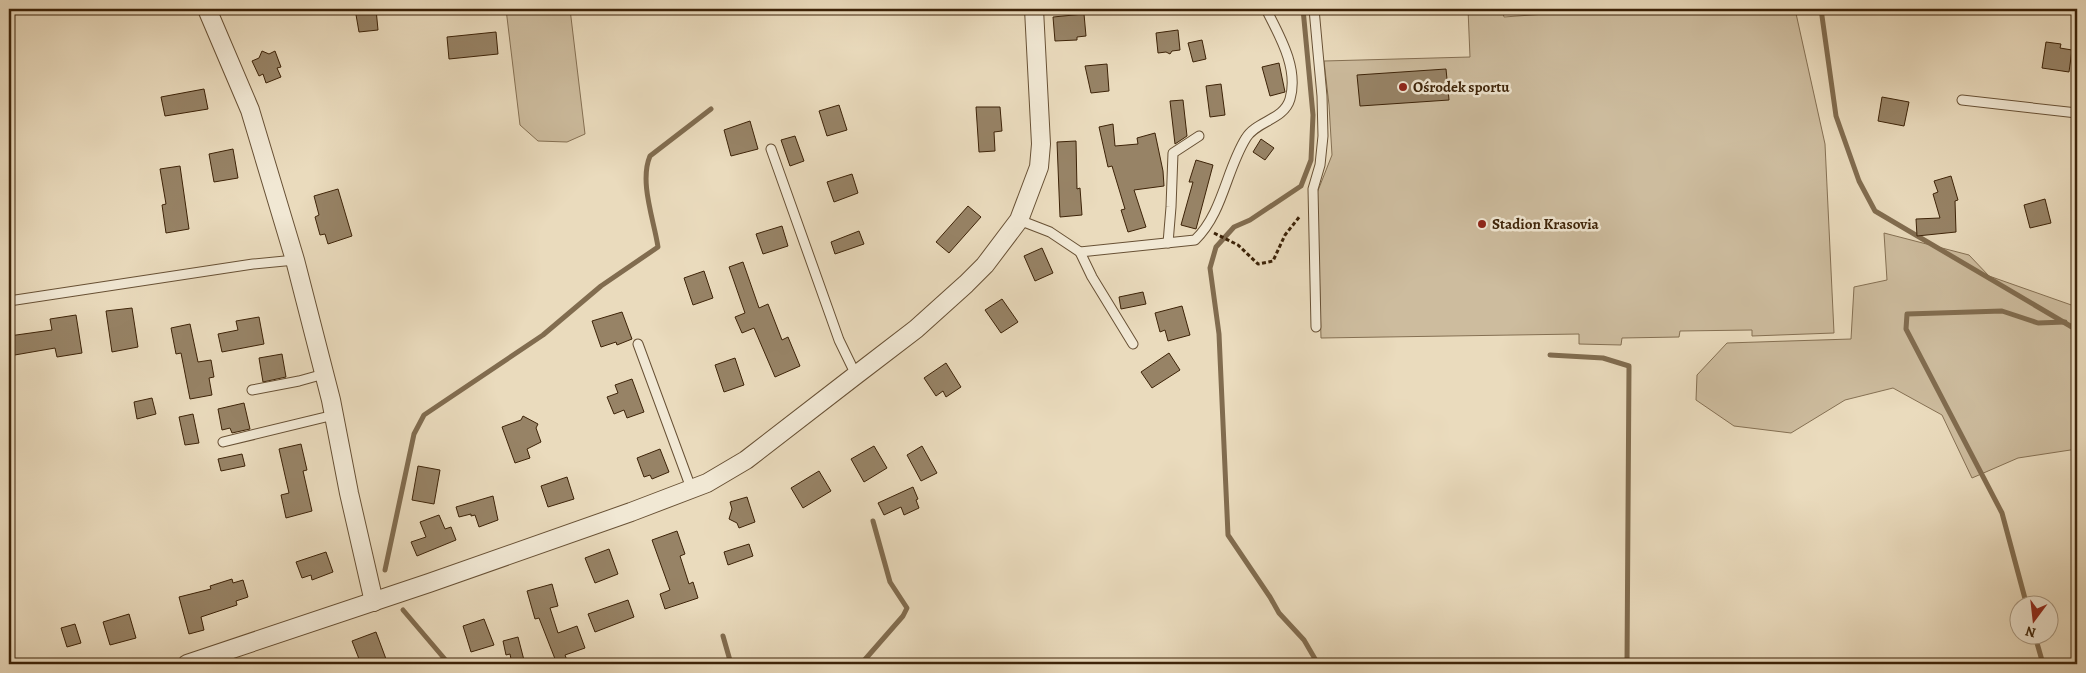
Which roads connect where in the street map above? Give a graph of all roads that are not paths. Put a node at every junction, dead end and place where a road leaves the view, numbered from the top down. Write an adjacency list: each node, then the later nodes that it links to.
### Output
1 (207, 9): 12 (street)
2 (1034, 9): 9 (street)
3 (1266, 9): 10 (lane)
4 (1314, 9): 14 (lane)
5 (1962, 100): 6 (lane)
6 (2077, 113)
7 (1199, 136): 10 (lane)
8 (771, 149): 18 (lane)
9 (1019, 220): 11 (lane); 18 (street)
10 (1168, 243): 11 (lane)
11 (1080, 252): 16 (lane)
12 (295, 260): 13 (lane); 17 (street)
13 (9, 302)
14 (1316, 327)
15 (638, 344): 22 (lane)
16 (1133, 344)
17 (324, 374): 19 (lane); 20 (street)
18 (856, 375): 22 (street)
19 (252, 390)
20 (334, 415): 21 (lane); 23 (street)
21 (224, 442)
22 (691, 488): 23 (street)
23 (374, 602): 24 (street)
24 (187, 664)

